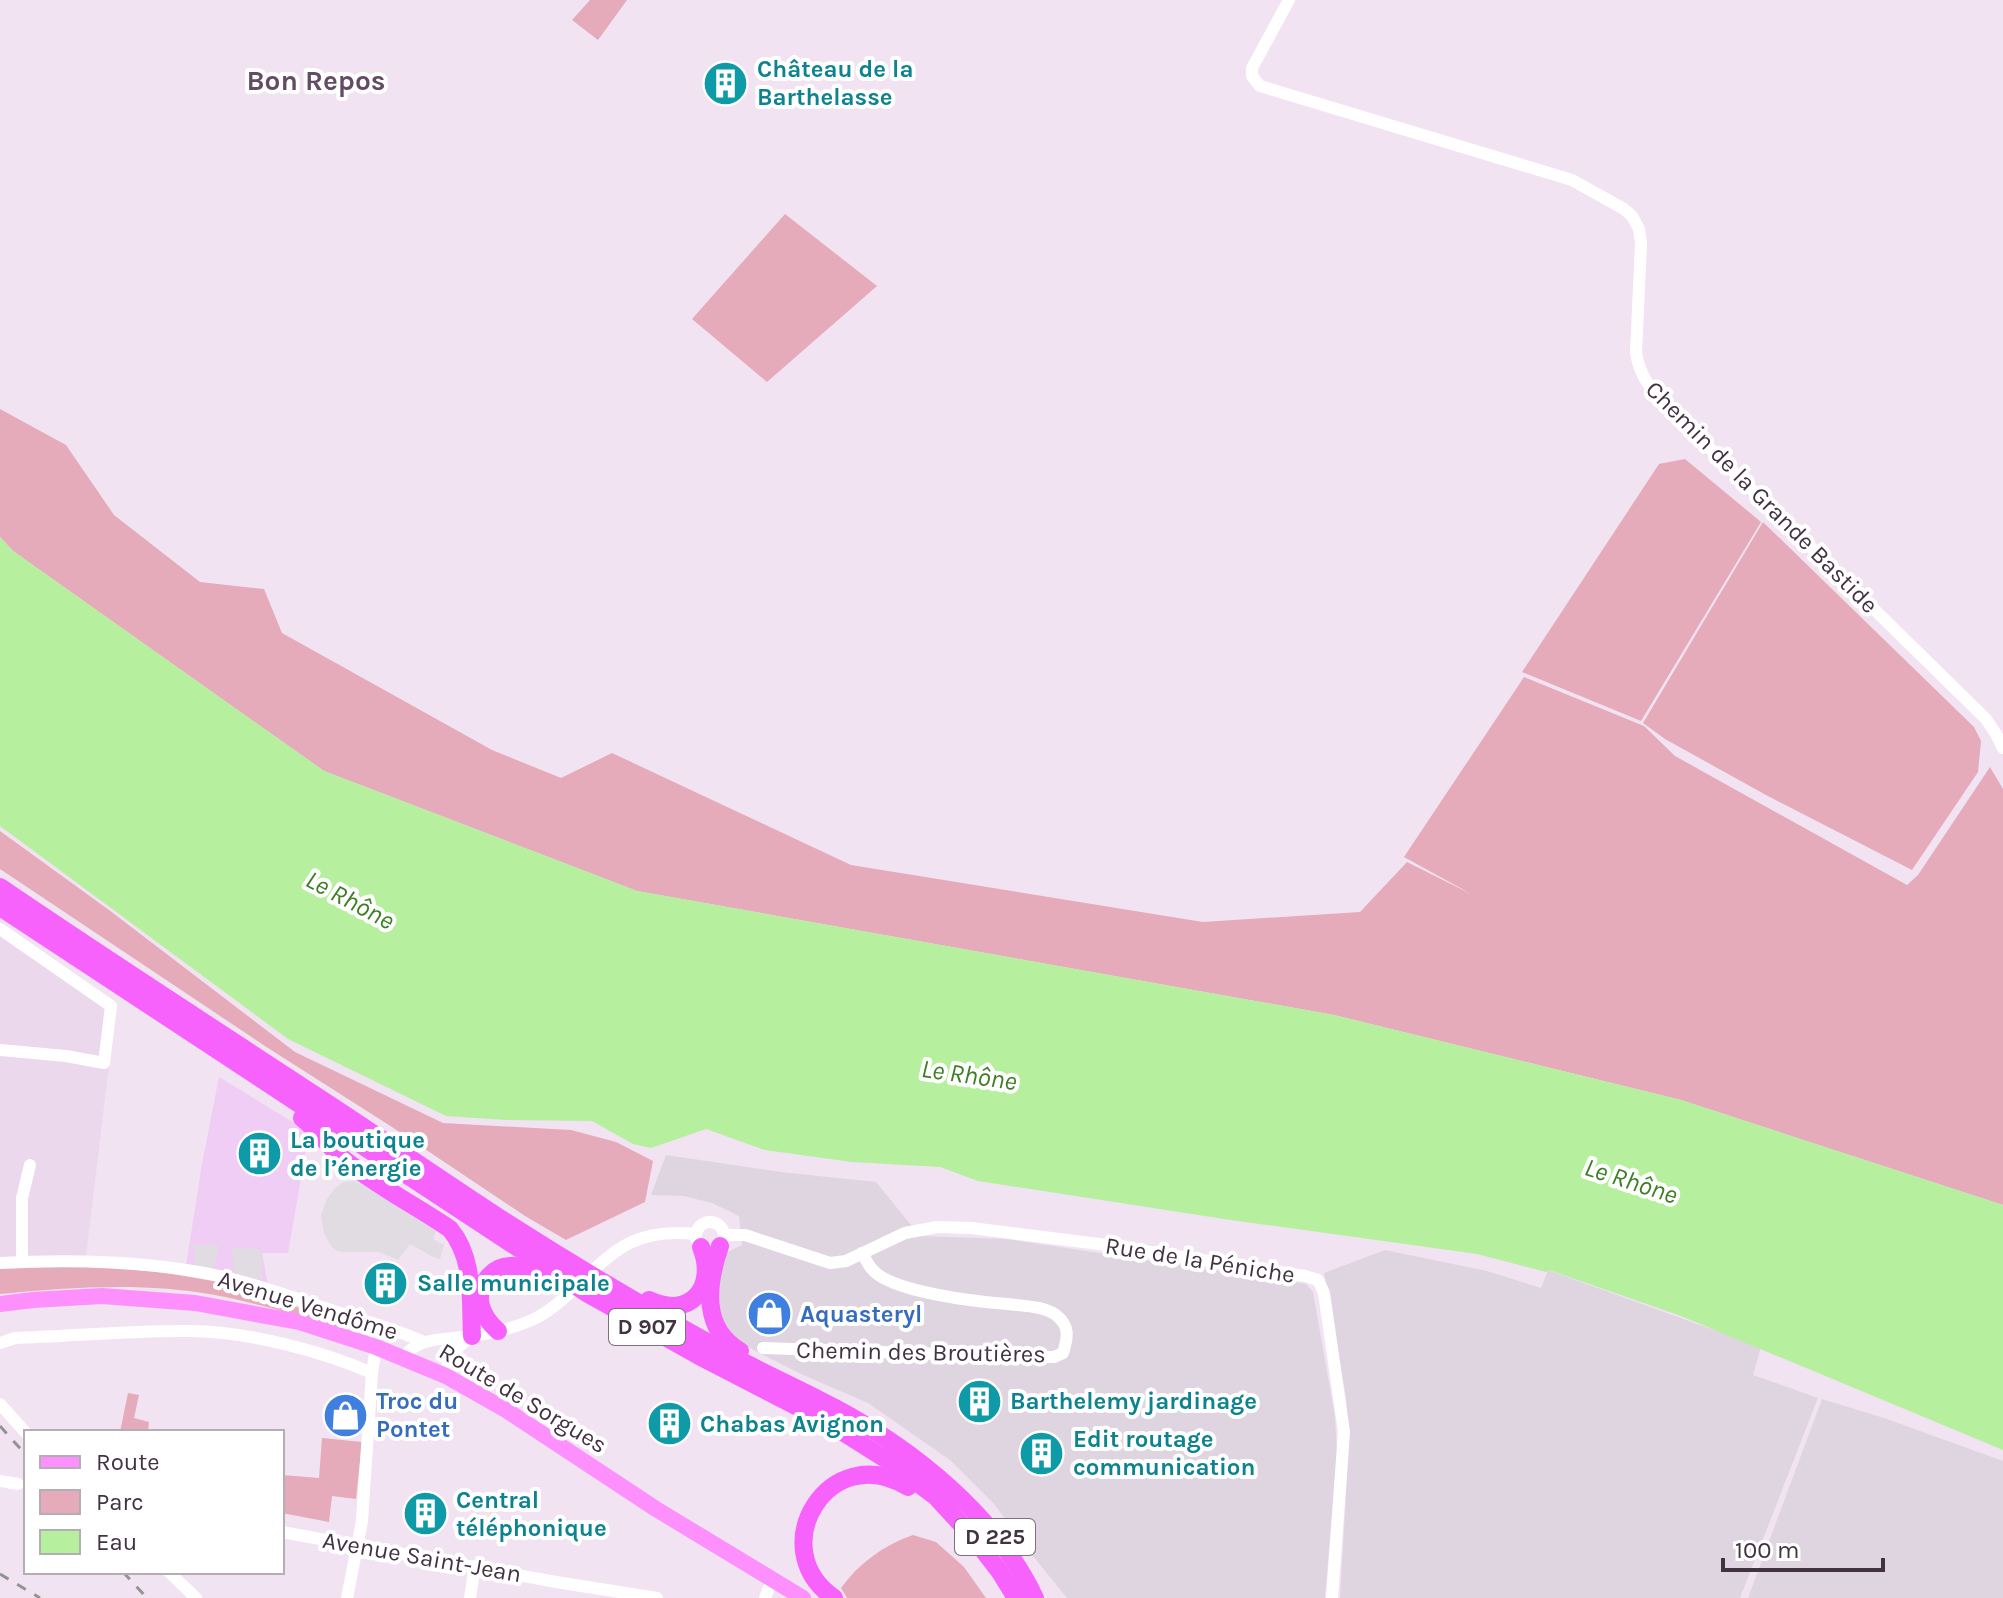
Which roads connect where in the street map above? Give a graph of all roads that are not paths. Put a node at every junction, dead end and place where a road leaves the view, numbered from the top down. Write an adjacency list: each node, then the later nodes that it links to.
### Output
1 (1289, 0): 2 (street, Chemin de la Grande Bastide)
2 (2003, 748)
3 (0, 887): 9 (highway, D 907)
4 (0, 907): 7 (highway, D 907)
5 (0, 929): 6 (street)
6 (0, 1050)
7 (255, 1077): 14 (highway, D 907); 17 (highway)
8 (30, 1165): 12 (street)
9 (499, 1217): 10 (highway); 27 (highway, D 907)
10 (710, 1240): 11 (street); 16 (street); 27 (highway)
11 (862, 1253): 21 (street, Chemin des Broutières); 48 (street, Rue de la Péniche)
12 (22, 1262): 13 (street, Avenue Vendôme); 18 (street, Avenue Vendôme)
13 (0, 1263)
14 (588, 1294): 16 (highway); 45 (highway, D 907)
15 (0, 1304): 20 (main road, Route de Sorgues)
16 (498, 1331): 17 (street)
17 (472, 1336): 18 (street); 22 (street)
18 (430, 1341): 22 (street); 23 (street)
19 (0, 1343): 24 (street)
20 (376, 1347): 23 (main road, Route de Sorgues); 24 (street)
21 (763, 1348)
22 (450, 1354): 25 (street)
23 (406, 1359): 25 (main road, Route de Sorgues)
24 (372, 1373): 33 (street)
25 (446, 1376): 36 (main road, Route de Sorgues)
26 (0, 1404): 28 (street)
27 (837, 1409): 30 (highway, D 907)
28 (24, 1431)
29 (0, 1481): 31 (street)
30 (944, 1483): 46 (highway, D 225); 47 (highway, D 907)
31 (18, 1484)
32 (284, 1532): 33 (street, Avenue Saint-Jean)
33 (357, 1544): 34 (street, Avenue Saint-Jean); 38 (street)
34 (475, 1566): 39 (street); 40 (street, Avenue Saint-Jean)
35 (171, 1574): 37 (street)
36 (772, 1580): 41 (street); 42 (main road, Route de Sorgues)
37 (196, 1598)
38 (347, 1598)
39 (470, 1598)
40 (657, 1598)
41 (765, 1598)
42 (803, 1598)
43 (834, 1598): 44 (highway)
44 (1008, 1598)
45 (1016, 1598)
46 (1035, 1598)
47 (1049, 1598)
48 (1332, 1598)

